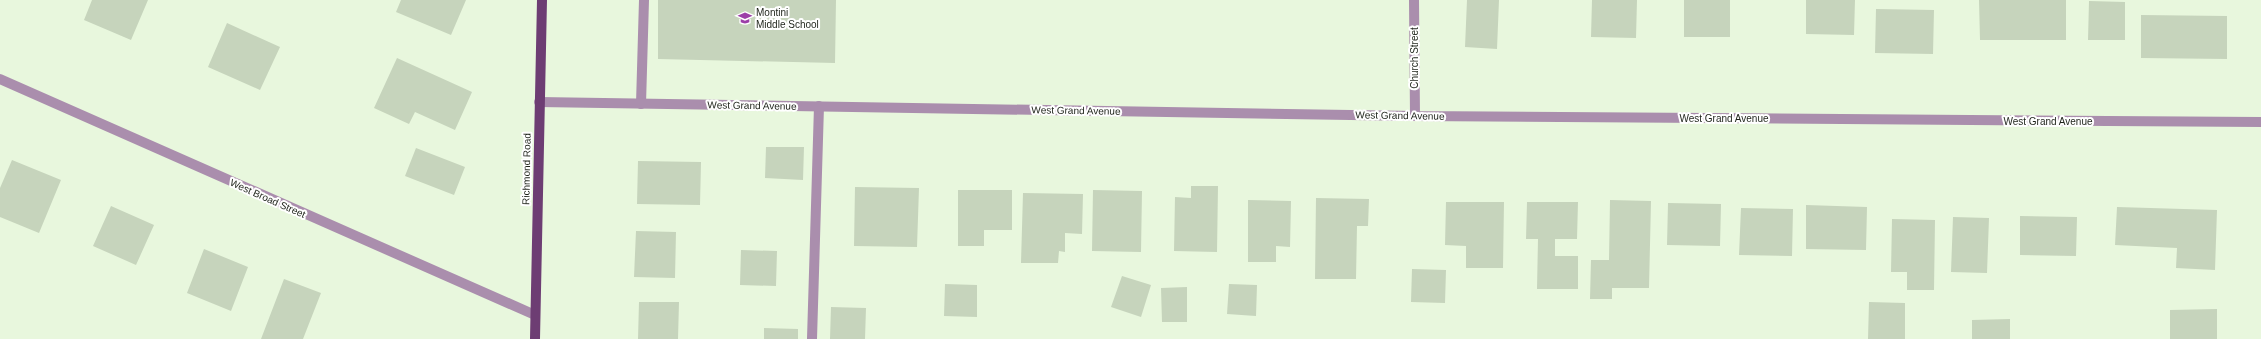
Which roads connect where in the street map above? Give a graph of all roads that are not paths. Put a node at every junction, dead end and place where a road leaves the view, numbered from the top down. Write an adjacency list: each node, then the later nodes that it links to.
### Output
1 (542, 0): 5 (main road, Richmond Road)
2 (644, 0): 6 (street)
3 (1414, 0): 8 (street, Church Street)
4 (0, 79): 10 (street, West Broad Street)
5 (539, 102): 6 (street, West Grand Avenue); 10 (main road, Richmond Road)
6 (641, 104): 7 (street, West Grand Avenue)
7 (819, 106): 8 (street, West Grand Avenue); 12 (street)
8 (1415, 116): 9 (street, West Grand Avenue)
9 (2261, 122)
10 (535, 315): 11 (main road, Richmond Road)
11 (535, 339)
12 (812, 339)

